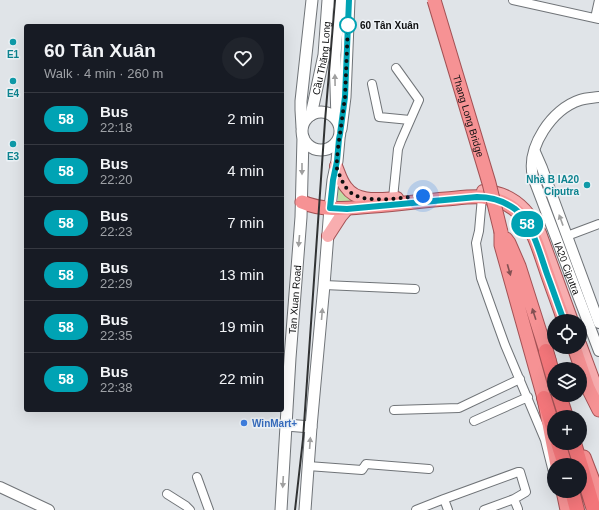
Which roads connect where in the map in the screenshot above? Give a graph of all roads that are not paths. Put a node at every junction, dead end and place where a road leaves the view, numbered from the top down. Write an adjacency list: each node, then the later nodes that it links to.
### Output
1 (312, 0): 15 (main road, Tan Xuan Road)
2 (328, 0): 12 (main road, Cầu Thăng Long)
3 (339, 0): 14 (main road, Cầu Thăng Long, one-way to 3)
4 (349, 0): 14 (main road)
5 (434, 0): 24 (highway, Thang Long Bridge, bridge)
6 (513, 0): 8 (street)
7 (599, 0): 8 (street)
8 (597, 18)
9 (396, 68): 13 (street)
10 (372, 84): 13 (street)
11 (599, 97): 16 (street)
12 (311, 114): 14 (main road); 15 (main road)
13 (410, 120): 19 (street)
14 (339, 129): 15 (main road); 17 (main road)
15 (303, 132): 20 (main road, Tan Xuan Road, one-way to 20)
16 (535, 152): 26 (street, IA20 Ciputra, one-way to 16); 32 (street, IA20 Ciputra)
17 (336, 166): 19 (main road); 21 (main road)
18 (482, 197): 22 (highway); 29 (highway); 38 (street)
19 (393, 198): 30 (main road)
20 (302, 202): 21 (highway); 46 (main road, Tan Xuan Road, one-way to 46)
21 (330, 208): 22 (highway); 25 (main road)
22 (347, 209): 25 (main road)
23 (599, 224): 26 (street)
24 (501, 232): 33 (highway, Thang Long Bridge, one-way to 24); 41 (highway, Thang Long Bridge, one-way to 41)
25 (328, 236): 27 (main road)
26 (566, 236): 31 (street, IA20 Ciputra)
27 (324, 285): 28 (street); 47 (main road, one-way to 27)
28 (415, 289)
29 (561, 314)
30 (569, 314)
31 (599, 322)
32 (599, 349)
33 (546, 351): 36 (highway); 37 (highway, Thang Long Bridge)
34 (576, 354): 44 (highway)
35 (584, 354): 39 (main road)
36 (549, 362)
37 (550, 362)
38 (520, 379): 40 (street); 42 (street)
39 (599, 395)
40 (528, 397): 45 (street); 50 (street)
41 (544, 398): 43 (highway); 51 (highway, Thang Long Bridge)
42 (394, 410)
43 (548, 410)
44 (599, 410)
45 (474, 421)
46 (286, 425): 47 (main road); 66 (main road, Tan Xuan Road, one-way to 66)
47 (311, 427): 52 (main road, one-way to 47)
48 (576, 450): 75 (highway)
49 (582, 450): 57 (highway)
50 (550, 458)
51 (556, 458)
52 (308, 466): 53 (street); 67 (main road)
53 (429, 469)
54 (197, 477): 65 (street)
55 (0, 487): 63 (street)
56 (167, 494): 64 (street)
57 (599, 496)
58 (559, 498): 72 (street)
59 (564, 498): 73 (highway)
60 (574, 498): 74 (highway)
61 (514, 499): 62 (street); 70 (street); 71 (street)
62 (444, 500): 68 (street); 69 (street)
63 (49, 510)
64 (190, 510)
65 (209, 510)
66 (282, 510)
67 (305, 510)
68 (416, 510)
69 (448, 510)
70 (484, 510)
71 (518, 510)
72 (562, 510)
73 (567, 510)
74 (577, 510)
75 (594, 510)

